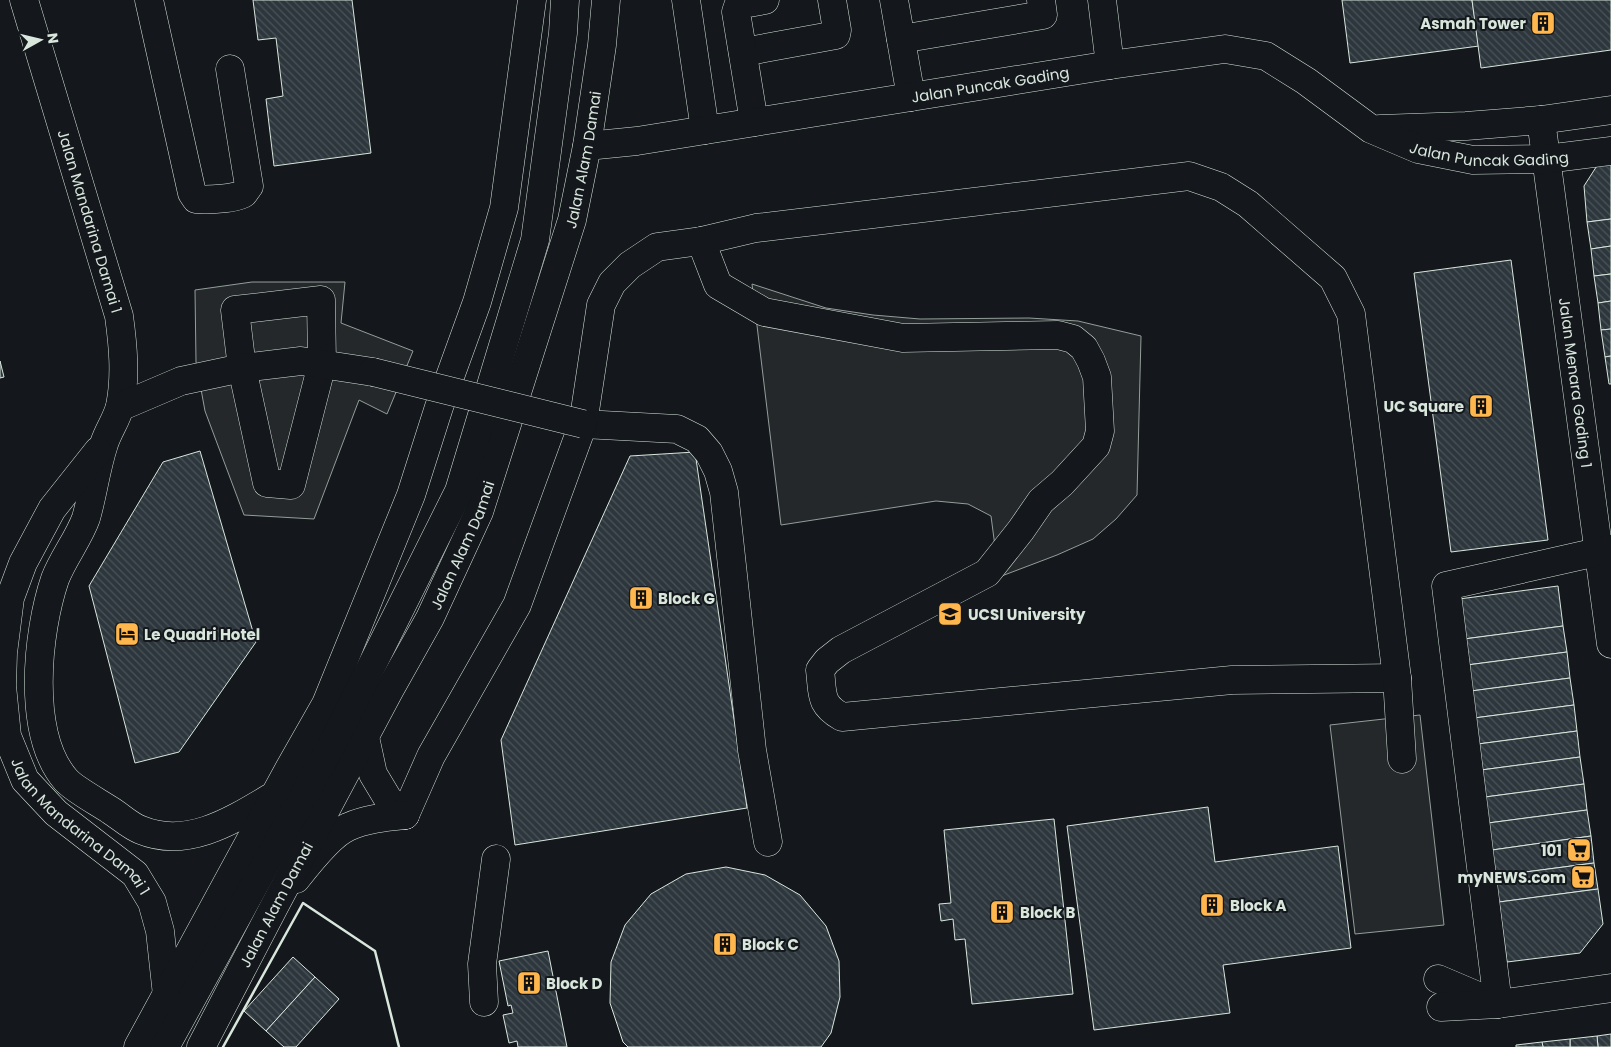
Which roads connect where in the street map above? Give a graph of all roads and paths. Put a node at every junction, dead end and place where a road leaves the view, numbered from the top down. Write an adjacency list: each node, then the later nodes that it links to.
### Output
1 (24, 0): 29 (main road, Jalan Mandarina Damai 1)
2 (148, 0): 16 (main road)
3 (532, 0): 41 (main road)
4 (556, 0): 53 (main road)
5 (565, 0): 54 (main road)
6 (606, 0): 23 (main road, Jalan Alam Damai)
7 (686, 0): 22 (main road)
8 (765, 0): 14 (main road)
9 (832, 0): 14 (main road)
10 (894, 0): 13 (main road)
11 (1040, 0): 13 (main road)
12 (1102, 0): 15 (main road)
13 (901, 38): 17 (main road)
14 (743, 52): 20 (main road)
15 (1110, 65): 17 (main road, Jalan Puncak Gading); 21 (main road, Jalan Puncak Gading)
16 (230, 69)
17 (911, 97): 20 (main road, Jalan Puncak Gading)
18 (1611, 110): 19 (main road, Jalan Puncak Gading)
19 (1541, 120): 21 (main road, Jalan Puncak Gading); 25 (main road, Jalan Menara Gading 1)
20 (754, 122): 22 (main road, Jalan Puncak Gading)
21 (1370, 129): 25 (main road, Jalan Puncak Gading)
22 (705, 130): 23 (main road, Jalan Puncak Gading)
23 (587, 146): 39 (main road, Jalan Alam Damai)
24 (1611, 151): 25 (main road, Jalan Puncak Gading)
25 (1546, 159): 32 (main road, Jalan Menara Gading 1)
26 (700, 241): 30 (main road); 36 (main road); 36 (main road)
27 (322, 364): 28 (main road); 28 (main road); 28 (main road); 30 (main road, bridge)
28 (242, 368): 29 (main road)
29 (120, 407): 31 (main road, Jalan Mandarina Damai 1)
30 (583, 424): 42 (main road); 43 (main road)
31 (104, 444): 33 (main road, Jalan Mandarina Damai 1); 34 (main road, Jalan Mandarina Damai 1)
32 (1605, 550): 35 (main road, Jalan Menara Gading 1); 50 (main road)
33 (3, 625): 34 (main road); 37 (main road, Jalan Mandarina Damai 1)
34 (43, 633): 38 (main road, Jalan Mandarina Damai 1)
35 (1611, 644)
36 (1397, 678): 40 (main road)
37 (1, 686): 38 (main road); 48 (main road, Jalan Mandarina Damai 1)
38 (39, 686): 41 (main road, Jalan Mandarina Damai 1)
39 (365, 737): 42 (main road); 45 (main road, Jalan Alam Damai)
40 (1402, 759)
41 (275, 795): 48 (main road)
42 (405, 815): 45 (main road)
43 (768, 842)
44 (496, 859): 49 (main road)
45 (274, 906): 55 (main road, Jalan Alam Damai)
46 (1438, 979): 50 (main road)
47 (1611, 988): 50 (main road)
48 (167, 995): 52 (main road)
49 (484, 1002)
50 (1498, 1004): 51 (main road)
51 (1441, 1008)
52 (138, 1047)
53 (156, 1047)
54 (166, 1047)
55 (201, 1047)

